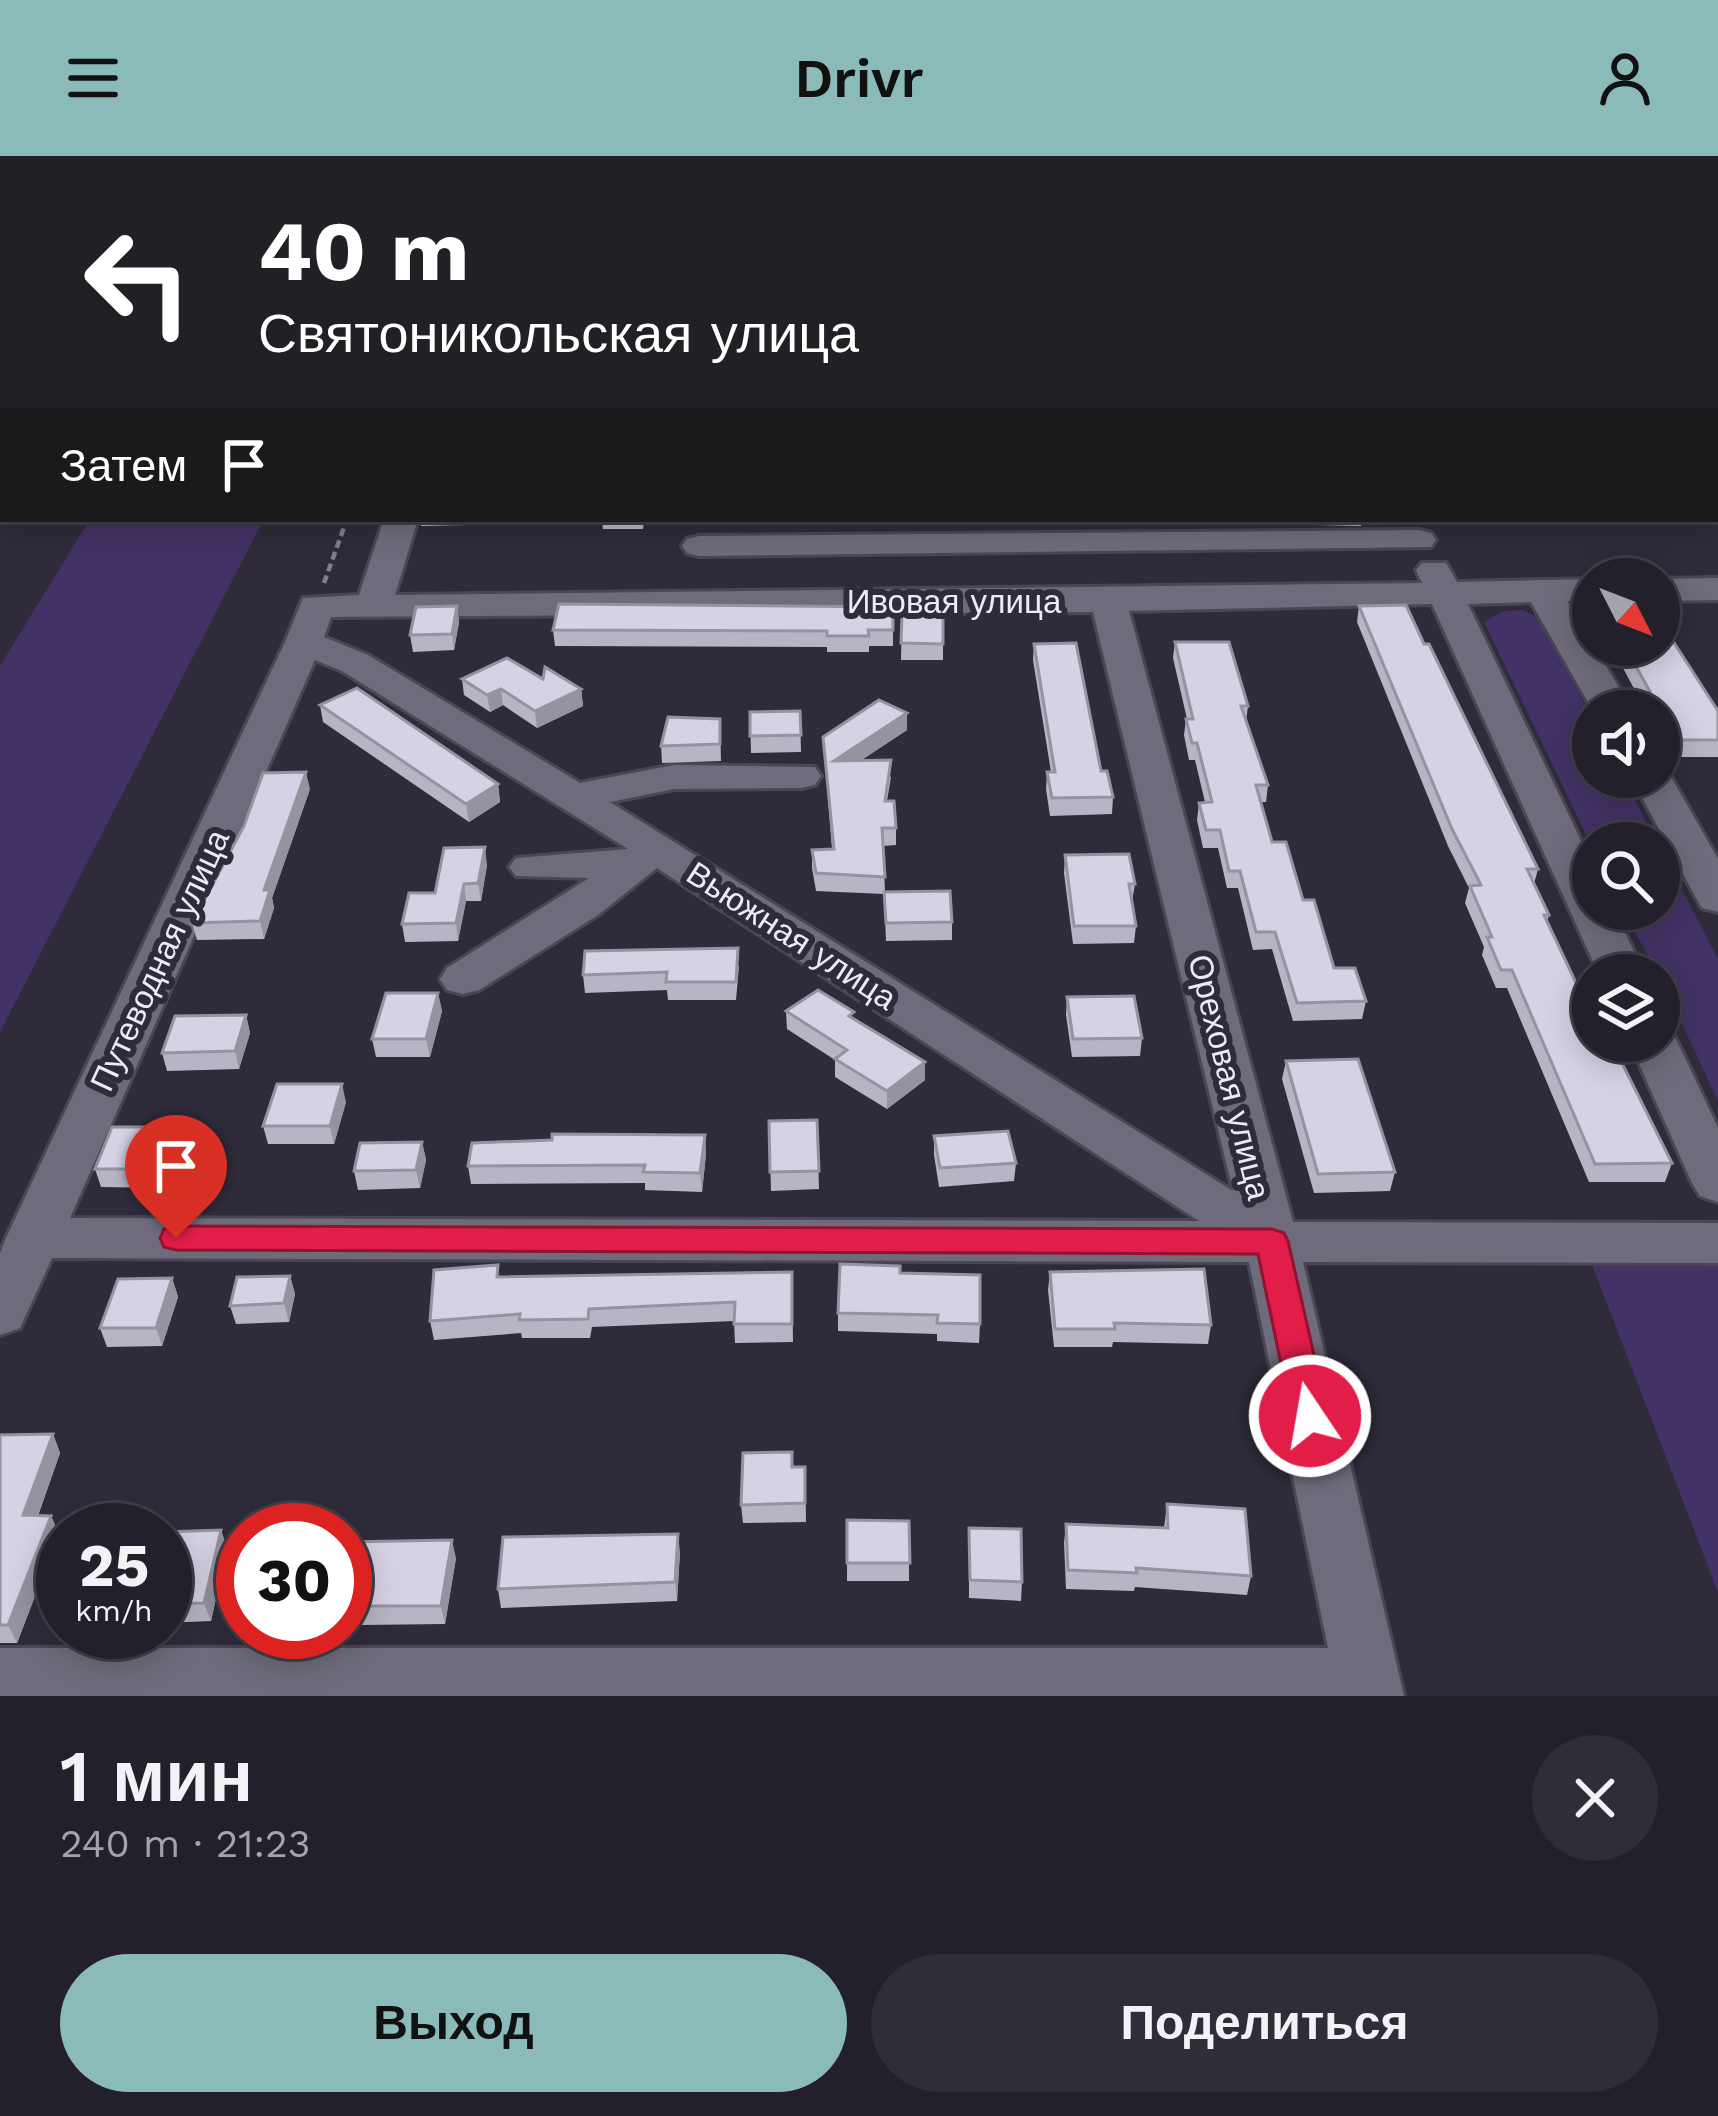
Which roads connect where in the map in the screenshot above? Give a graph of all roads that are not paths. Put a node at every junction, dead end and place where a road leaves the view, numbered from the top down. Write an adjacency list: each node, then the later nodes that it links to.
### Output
1 (400, 522): 11 (street)
2 (1413, 530): 3 (street, Ивовая улица); 8 (street)
3 (700, 532): 10 (street)
4 (1718, 589): 7 (street)
5 (1542, 590): 6 (street, Ивовая улица); 8 (street, Ивовая улица); 13 (street)
6 (1572, 590)
7 (1680, 590)
8 (1446, 593): 9 (street, Ивовая улица); 20 (street)
9 (1108, 601): 10 (street, Ивовая улица); 25 (street, Ореховая улица)
10 (694, 602): 11 (street, Ивовая улица)
11 (374, 605): 12 (street, Ивовая улица)
12 (310, 624): 15 (street, Вьюжная улица); 24 (street, Путеводная улица)
13 (1601, 690)
14 (801, 776): 15 (street)
15 (573, 797): 17 (street, Вьюжная улица)
16 (1663, 798): 19 (street)
17 (644, 856): 18 (street); 21 (street); 25 (street, Вьюжная улица)
18 (531, 867)
19 (1718, 898)
20 (1612, 954)
21 (463, 979)
22 (1662, 1062): 23 (street)
23 (1718, 1183)
24 (33, 1238): 25 (street); 27 (street, Путеводная улица)
25 (1272, 1241): 26 (street); 29 (street, Ореховая улица)
26 (1718, 1243)
27 (0, 1313)
28 (0, 1678): 29 (street)
29 (1369, 1687)

